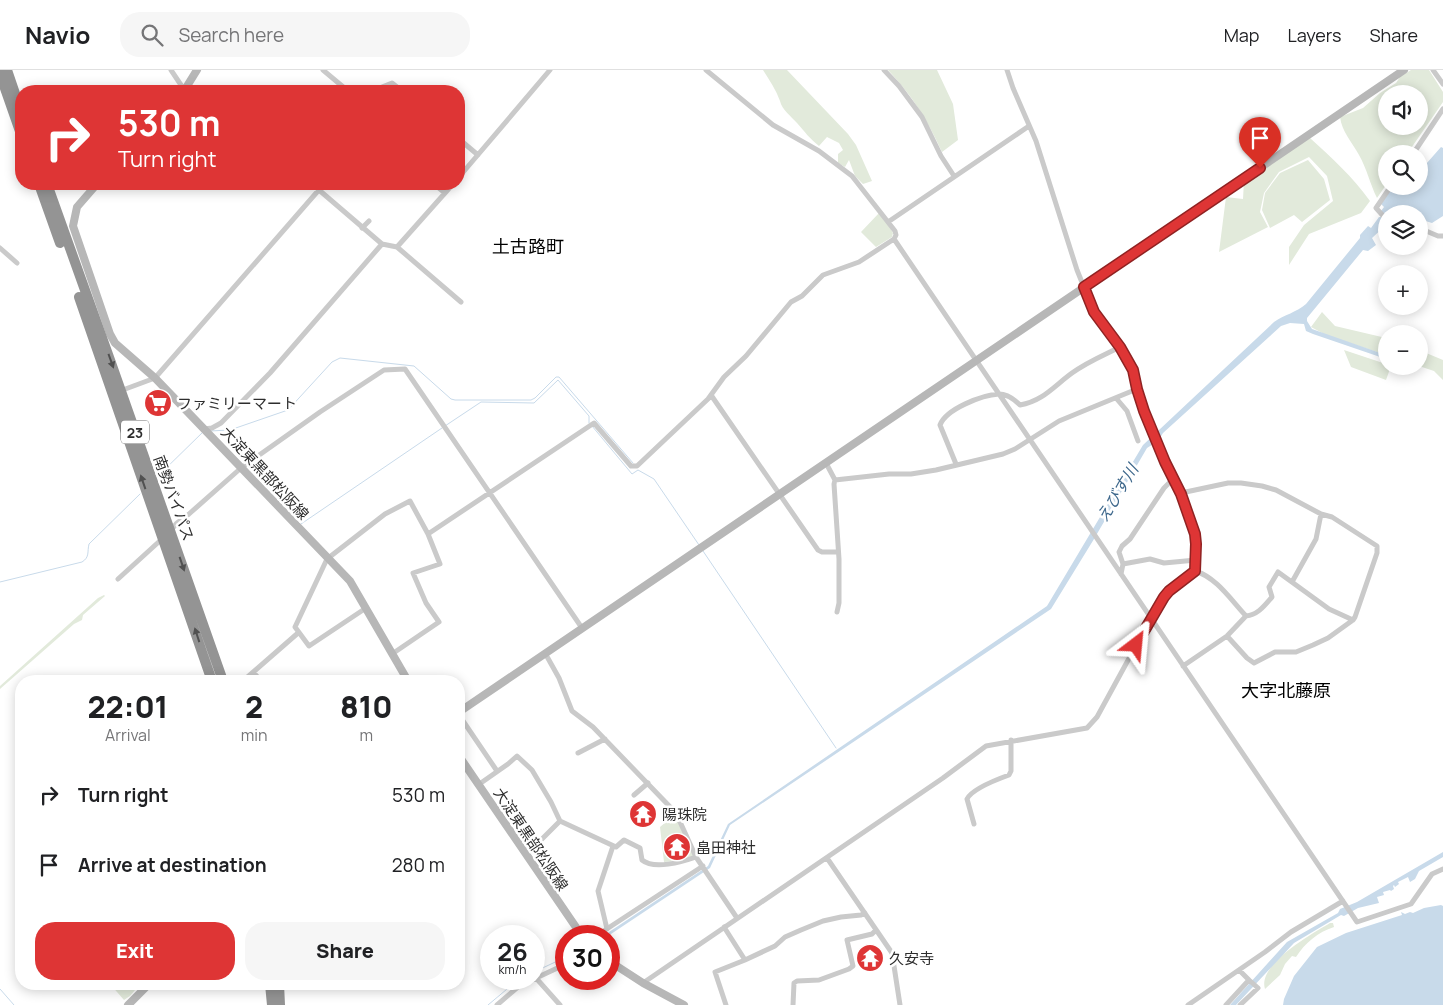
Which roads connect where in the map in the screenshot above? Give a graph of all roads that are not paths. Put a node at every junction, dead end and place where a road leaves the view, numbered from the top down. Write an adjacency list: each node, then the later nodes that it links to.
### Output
1 (7, 70): 16 (highway)
2 (171, 70): 13 (street)
3 (198, 70): 14 (street)
4 (323, 70): 15 (street)
5 (550, 70): 22 (street)
6 (706, 70): 33 (street)
7 (884, 70): 24 (street)
8 (1007, 70): 19 (street)
9 (1404, 70): 42 (street)
10 (1434, 70): 12 (street)
11 (0, 74): 18 (highway)
12 (1443, 84)
13 (181, 85)
14 (189, 85)
15 (341, 85)
16 (15, 93)
17 (1443, 109): 21 (street)
18 (15, 117)
19 (1029, 126): 24 (street); 42 (street)
20 (465, 144): 22 (street)
21 (1419, 145)
22 (478, 155): 23 (street)
23 (465, 170)
24 (954, 176): 33 (street)
25 (41, 190): 48 (highway, 南勢バイパス / 23)
26 (48, 190): 48 (highway, 南勢バイパス / 23, one-way to 48)
27 (92, 190): 46 (street, 大淀東黒部松阪線)
28 (319, 190): 34 (street); 46 (street)
29 (441, 190): 31 (street)
30 (447, 190): 31 (street)
31 (445, 193): 39 (street)
32 (369, 221): 34 (street)
33 (888, 222): 37 (street)
34 (362, 228): 38 (street)
35 (1428, 232): 36 (street)
36 (1443, 236)
37 (894, 239): 45 (street); 50 (street)
38 (382, 244): 39 (street); 52 (street)
39 (397, 247): 43 (street)
40 (0, 248): 41 (street)
41 (17, 263)
42 (1084, 287): 44 (street); 45 (street)
43 (461, 302)
44 (1120, 347): 47 (street); 49 (street)
45 (976, 360): 49 (street); 55 (street)
46 (154, 378): 48 (street); 52 (street, 大淀東黒部松阪線)
47 (1137, 389): 51 (street); 58 (street)
48 (117, 392): 64 (highway, 南勢バイパス / 23); 66 (highway, 南勢バイパス / 23, one-way to 48)
49 (999, 394): 53 (street); 56 (street)
50 (711, 395): 60 (street); 61 (street)
51 (1116, 398): 53 (street); 54 (street)
52 (206, 431): 57 (street, 大淀東黒部松阪線)
53 (1029, 439): 56 (street); 72 (street)
54 (1138, 441)
55 (826, 463): 59 (street); 61 (street)
56 (956, 464): 59 (street)
57 (241, 468): 60 (street); 64 (street); 68 (street, 大淀東黒部松阪線)
58 (1173, 479): 62 (street); 70 (street)
59 (835, 480): 67 (street)
60 (490, 493): 65 (street); 80 (street)
61 (778, 494): 67 (street); 80 (street)
62 (1181, 494): 63 (street); 69 (street)
63 (1321, 514): 74 (street); 79 (street)
64 (170, 531): 66 (street); 88 (highway, 南勢バイパス / 23, one-way to 88)
65 (428, 534): 68 (street); 84 (street)
66 (163, 539): 73 (street); 87 (highway, 南勢バイパス / 23, one-way to 66)
67 (838, 552): 76 (street)
68 (327, 559): 75 (street, 大淀東黒部松阪線); 81 (street)
69 (1196, 560): 70 (street); 71 (street)
70 (1123, 564): 72 (street)
71 (1195, 571): 77 (street); 78 (street)
72 (1121, 574): 78 (street)
73 (118, 579)
74 (1292, 582): 77 (street); 79 (street)
75 (366, 608): 81 (street); 84 (street, 大淀東黒部松阪線)
76 (836, 612)
77 (1246, 616): 82 (street)
78 (1150, 619): 85 (street); 95 (street)
79 (1353, 620): 82 (street)
80 (582, 628): 83 (street)
81 (298, 633): 86 (street)
82 (1227, 636): 85 (street)
83 (545, 653): 92 (street); 94 (street)
84 (392, 654): 91 (street, 大淀東黒部松阪線)
85 (1183, 666): 110 (street)
86 (253, 672): 89 (street); 90 (street)
87 (210, 675)
88 (220, 675)
89 (250, 675)
90 (256, 675)
91 (404, 675)
92 (465, 710)
93 (465, 723): 98 (street)
94 (605, 739): 96 (street); 99 (street)
95 (1011, 740): 103 (street); 107 (street)
96 (578, 753)
97 (465, 765): 100 (street, 大淀東黒部松阪線)
98 (497, 771): 100 (street); 102 (street)
99 (648, 783): 101 (street); 106 (street)
100 (478, 785): 105 (street, 大淀東黒部松阪線)
101 (634, 795)
102 (560, 821): 104 (street); 105 (street)
103 (974, 824)
104 (613, 846): 106 (street); 114 (street)
105 (526, 856): 113 (street, 大淀東黒部松阪線)
106 (696, 857): 108 (street)
107 (827, 858): 111 (street); 112 (street)
108 (704, 868): 112 (street); 115 (street)
109 (1443, 869): 110 (street)
110 (1343, 901): 120 (street)
111 (865, 913): 117 (street); 118 (street)
112 (738, 918): 116 (street)
113 (574, 925)
114 (606, 925)
115 (613, 925)
116 (724, 928): 118 (street); 122 (street)
117 (876, 930): 135 (street); 136 (street)
118 (744, 960): 134 (street)
119 (620, 968): 122 (street)
120 (1240, 970): 121 (street); 137 (street)
121 (1252, 982): 138 (street); 139 (street)
122 (643, 983): 133 (street)
123 (545, 988): 132 (street)
124 (143, 990): 128 (street)
125 (271, 990): 129 (highway)
126 (279, 990): 130 (highway)
127 (514, 990): 131 (street)
128 (128, 1005)
129 (272, 1005)
130 (280, 1005)
131 (497, 1005)
132 (560, 1005)
133 (684, 1005)
134 (726, 1005)
135 (793, 1005)
136 (900, 1005)
137 (1188, 1005)
138 (1226, 1005)
139 (1240, 1005)

